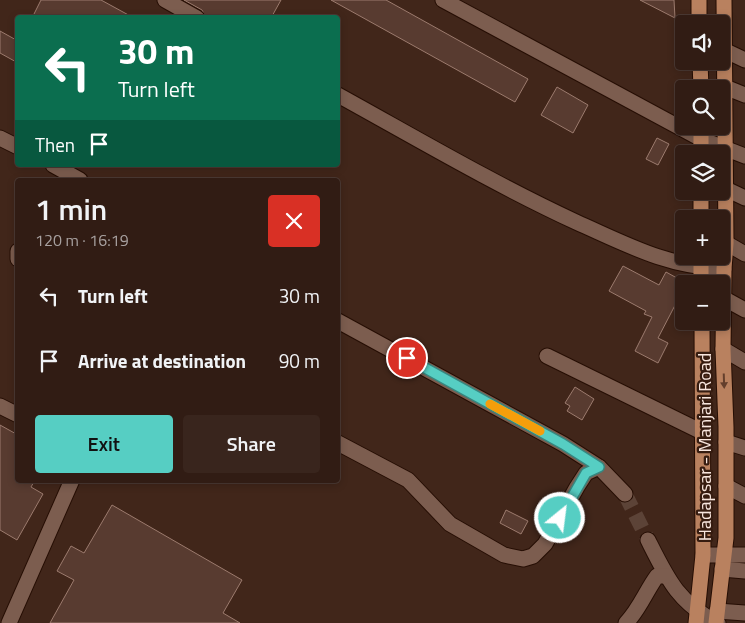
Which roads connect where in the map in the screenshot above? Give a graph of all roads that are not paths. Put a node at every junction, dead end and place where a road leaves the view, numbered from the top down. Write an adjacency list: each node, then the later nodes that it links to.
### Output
1 (165, 0): 5 (street)
2 (443, 0): 14 (street)
3 (699, 0): 6 (main road)
4 (724, 0): 7 (main road, Hadapsar - Manjari Road)
5 (192, 15)
6 (699, 15)
7 (725, 15)
8 (730, 53): 9 (street)
9 (745, 60)
10 (730, 88): 11 (street)
11 (745, 95)
12 (340, 96): 25 (street)
13 (0, 138): 16 (street)
14 (701, 140): 15 (street)
15 (720, 145)
16 (15, 146)
17 (730, 149): 18 (street)
18 (745, 156)
19 (54, 171): 20 (street)
20 (74, 178)
21 (730, 191): 22 (street)
22 (745, 198)
23 (730, 245): 24 (street)
24 (745, 254)
25 (675, 263)
26 (711, 265): 28 (street)
27 (724, 265): 28 (main road, Hadapsar - Manjari Road)
28 (724, 269): 29 (main road, Hadapsar - Manjari Road)
29 (724, 275)
30 (730, 302): 31 (street)
31 (745, 310)
32 (340, 321): 44 (street)
33 (702, 330): 40 (main road, Hadapsar - Manjari Road)
34 (724, 330): 35 (main road, Hadapsar - Manjari Road)
35 (723, 349): 37 (street); 41 (main road, Hadapsar - Manjari Road, one-way to 41)
36 (546, 356): 40 (street)
37 (745, 362)
38 (0, 406): 39 (street)
39 (15, 414)
40 (704, 433): 50 (main road, Hadapsar - Manjari Road)
41 (726, 442): 43 (street); 46 (main road, Hadapsar - Manjari Road)
42 (340, 444): 44 (street)
43 (745, 448)
44 (599, 467): 47 (street)
45 (71, 483): 58 (street)
46 (726, 486): 48 (street); 52 (main road, Hadapsar - Manjari Road)
47 (625, 494)
48 (745, 496)
49 (648, 540): 54 (street)
50 (703, 555): 52 (street); 56 (main road, Hadapsar - Manjari Road)
51 (745, 555): 52 (street)
52 (723, 562): 53 (street); 57 (main road, Hadapsar - Manjari Road)
53 (745, 571)
54 (666, 576): 56 (street); 59 (street)
55 (745, 613): 57 (street)
56 (697, 618): 57 (street)
57 (717, 620)
58 (9, 623)
59 (626, 623)

